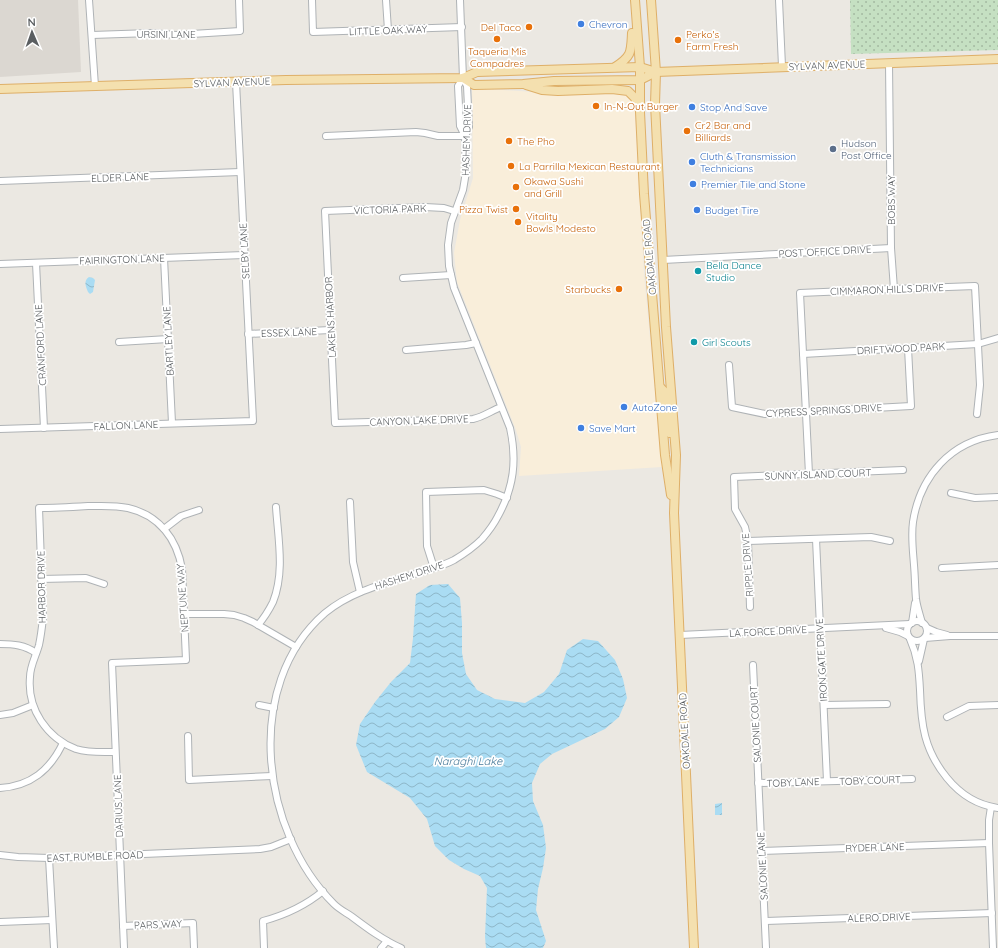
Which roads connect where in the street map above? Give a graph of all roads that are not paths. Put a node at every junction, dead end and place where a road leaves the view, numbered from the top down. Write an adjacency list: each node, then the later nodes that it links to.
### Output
1 (89, 0): 12 (street)
2 (239, 0): 12 (street, URSINI LANE)
3 (312, 0): 11 (street, LITTLE OAK WAY)
4 (386, 0): 11 (street)
5 (460, 0): 10 (street)
6 (635, 0): 9 (main road, OAKDALE ROAD)
7 (651, 0): 18 (main road, OAKDALE ROAD)
8 (779, 0): 15 (street)
9 (636, 18): 16 (main road); 17 (main road, OAKDALE ROAD)
10 (462, 27): 11 (street, LITTLE OAK WAY); 19 (street)
11 (388, 30)
12 (92, 35): 23 (street)
13 (998, 59): 14 (main road, SYLVAN AVENUE)
14 (889, 63): 15 (main road, SYLVAN AVENUE); 32 (street, BOBS WAY)
15 (782, 66): 18 (main road, SYLVAN AVENUE)
16 (615, 67): 17 (main road, SYLVAN AVENUE); 19 (main road, SYLVAN AVENUE)
17 (640, 67): 18 (main road, SYLVAN AVENUE); 20 (main road, OAKDALE ROAD)
18 (656, 72): 20 (main road, SYLVAN AVENUE); 35 (main road, OAKDALE ROAD)
19 (463, 78): 21 (main road, SYLVAN AVENUE); 22 (main road, SYLVAN AVENUE); 27 (street, HASHEM DRIVE); 27 (street)
20 (640, 80): 22 (main road, SYLVAN AVENUE); 25 (main road, OAKDALE ROAD)
21 (236, 82): 23 (main road, SYLVAN AVENUE); 28 (street, SELBY LANE)
22 (523, 84): 25 (main road)
23 (95, 86): 24 (main road, SYLVAN AVENUE)
24 (0, 90)
25 (640, 112): 52 (main road, OAKDALE ROAD)
26 (326, 136): 27 (street)
27 (465, 136): 31 (street, HASHEM DRIVE)
28 (240, 172): 29 (street, ELDER LANE); 33 (street, SELBY LANE)
29 (0, 182)
30 (325, 211): 31 (street, VICTORIA PARK); 41 (street, LAKENS HARBOR)
31 (454, 211): 38 (street, HASHEM DRIVE)
32 (891, 248): 35 (street, POST OFFICE DRIVE); 40 (street, BOBS WAY)
33 (244, 255): 34 (street, FAIRINGTON LANE); 42 (street, SELBY LANE)
34 (164, 258): 36 (street, FAIRINGTON LANE); 44 (street, BARTLEY LANE)
35 (663, 260): 62 (main road, OAKDALE ROAD)
36 (36, 263): 37 (street, FAIRINGTON LANE); 59 (street, CRANFORD LANE)
37 (0, 264)
38 (451, 275): 39 (street); 46 (street, HASHEM DRIVE)
39 (403, 278)
40 (894, 289): 47 (street, CIMMARON HILLS DRIVE); 50 (street, CIMMARON HILLS DRIVE)
41 (330, 330): 42 (street, ESSEX LANE); 58 (street, LAKENS HARBOR)
42 (248, 334): 56 (street, SELBY LANE)
43 (998, 338): 47 (street, DRIFTWOOD PARK)
44 (168, 340): 45 (street); 57 (street, BARTLEY LANE)
45 (119, 342)
46 (476, 343): 49 (street); 53 (street, HASHEM DRIVE)
47 (978, 344): 48 (street, DRIFTWOOD PARK); 55 (street)
48 (908, 348): 50 (street, DRIFTWOOD PARK); 54 (street, CYPRESS SPRINGS DRIVE)
49 (406, 350)
50 (803, 354): 54 (street)
51 (729, 365): 54 (street, CYPRESS SPRINGS DRIVE)
52 (659, 386): 62 (main road); 73 (main road, OAKDALE ROAD)
53 (501, 407): 58 (street, CANYON LAKE DRIVE); 68 (street, HASHEM DRIVE)
54 (806, 411): 64 (street)
55 (977, 414)
56 (253, 421): 57 (street, FALLON LANE)
57 (172, 423): 59 (street, FALLON LANE)
58 (335, 423)
59 (44, 428): 60 (street, FALLON LANE)
60 (0, 429)
61 (998, 435): 84 (street)
62 (676, 455): 73 (main road, OAKDALE ROAD)
63 (903, 470): 64 (street, SUNNY ISLAND COURT)
64 (809, 474): 65 (street, SUNNY ISLAND COURT)
65 (734, 477): 76 (street, RIPPLE DRIVE)
66 (951, 493): 67 (street)
67 (998, 497)
68 (507, 498): 79 (street, HASHEM DRIVE); 79 (street)
69 (350, 502): 83 (street)
70 (276, 507): 89 (street)
71 (39, 508): 74 (street, NEPTUNE WAY); 81 (street, HARBOR DRIVE)
72 (199, 510): 74 (street)
73 (674, 513): 93 (main road, OAKDALE ROAD)
74 (164, 529): 86 (street, NEPTUNE WAY)
75 (816, 539): 76 (street); 77 (street); 92 (street, IRON GATE DRIVE)
76 (748, 541): 85 (street, RIPPLE DRIVE)
77 (890, 541)
78 (998, 565): 80 (street)
79 (434, 568): 83 (street, HASHEM DRIVE)
80 (942, 568)
81 (41, 579): 82 (street); 100 (street, HARBOR DRIVE)
82 (104, 584)
83 (360, 592): 99 (street, HASHEM DRIVE)
84 (916, 599): 87 (street); 88 (street)
85 (750, 607)
86 (184, 614): 89 (street); 101 (street, NEPTUNE WAY)
87 (922, 622): 88 (street, LA FORCE DRIVE); 91 (street)
88 (911, 624): 90 (street, LA FORCE DRIVE); 96 (street)
89 (258, 625): 99 (street)
90 (880, 626): 92 (street, LA FORCE DRIVE); 96 (street, LA FORCE DRIVE)
91 (927, 628): 94 (street, LA FORCE DRIVE); 97 (street)
92 (820, 629): 93 (street, LA FORCE DRIVE); 108 (street, IRON GATE DRIVE)
93 (680, 635): 141 (main road, OAKDALE ROAD)
94 (950, 636): 95 (street, LA FORCE DRIVE); 97 (street, LA FORCE DRIVE)
95 (998, 636)
96 (909, 638): 97 (street, LA FORCE DRIVE); 103 (street)
97 (924, 639): 103 (street)
98 (0, 644): 100 (street)
99 (296, 647): 109 (street, HASHEM DRIVE)
100 (36, 653): 105 (street, HARBOR DRIVE)
101 (112, 663): 114 (street, DARIUS LANE)
102 (753, 665): 118 (street, SALONIE COURT)
103 (918, 665): 120 (street)
104 (887, 704): 108 (street)
105 (33, 705): 110 (street); 113 (street, HARBOR DRIVE)
106 (259, 705): 109 (street)
107 (998, 705): 111 (street)
108 (824, 706): 117 (street, IRON GATE DRIVE)
109 (274, 708): 115 (street, HASHEM DRIVE)
110 (0, 715)
111 (947, 717)
112 (188, 736): 115 (street)
113 (63, 743): 114 (street, HARBOR DRIVE); 119 (street)
114 (115, 752): 126 (street, DARIUS LANE)
115 (272, 776): 122 (street, HASHEM DRIVE)
116 (912, 779): 117 (street, TOBY COURT)
117 (827, 781): 118 (street, TOBY LANE)
118 (758, 783): 124 (street, SALONIE LANE)
119 (0, 788)
120 (991, 807): 121 (street); 123 (street)
121 (998, 808)
122 (291, 839): 126 (street, EAST RUMBLE ROAD); 128 (street, HASHEM DRIVE)
123 (989, 843): 124 (street, RYDER LANE); 129 (street)
124 (761, 851): 132 (street, SALONIE LANE)
125 (0, 855): 127 (street, EAST RUMBLE ROAD)
126 (120, 855): 127 (street, EAST RUMBLE ROAD); 133 (street, DARIUS LANE)
127 (50, 858): 130 (street)
128 (323, 891): 134 (street, HASHEM DRIVE); 138 (street)
129 (992, 913): 132 (street, ALERO DRIVE); 143 (street)
130 (52, 920): 131 (street); 135 (street)
131 (0, 922)
132 (766, 922): 142 (street, SALONIE LANE)
133 (123, 926): 136 (street, DARIUS LANE); 137 (street, PARS WAY)
134 (387, 941): 139 (street); 140 (street, HASHEM DRIVE)
135 (54, 948)
136 (124, 948)
137 (194, 948)
138 (264, 948)
139 (381, 948)
140 (401, 948)
141 (694, 948)
142 (766, 948)
143 (993, 948)

